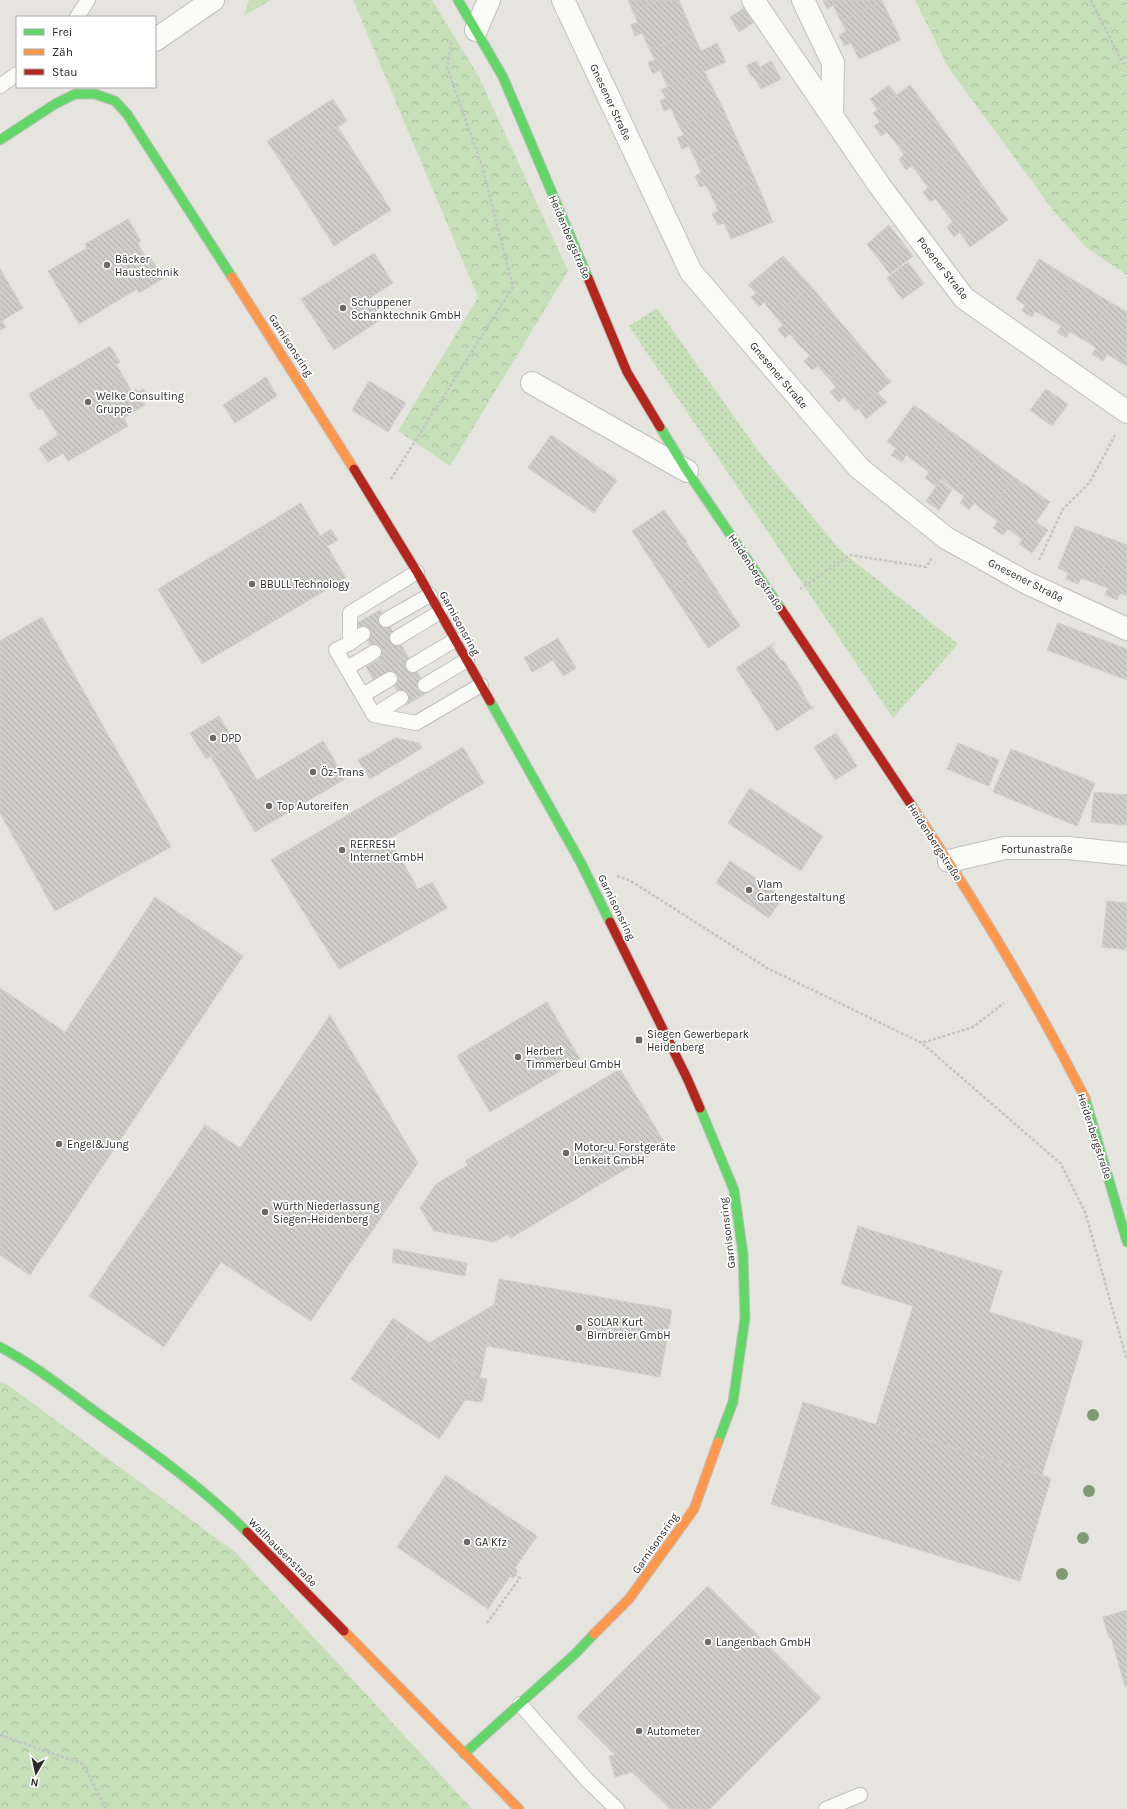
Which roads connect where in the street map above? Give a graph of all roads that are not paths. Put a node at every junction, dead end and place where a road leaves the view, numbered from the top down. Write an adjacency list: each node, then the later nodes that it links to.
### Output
1 (88, 0): 8 (lane)
2 (213, 0): 10 (street)
3 (489, 0): 9 (street)
4 (563, 0): 23 (street, Gnesener Straße)
5 (753, 0): 14 (street, Posener Straße)
6 (803, 0): 14 (street)
7 (458, 1): 9 (street, Heidenbergstraße)
8 (79, 16)
9 (476, 30): 18 (street, Heidenbergstraße)
10 (156, 39)
11 (16, 75): 12 (lane)
12 (0, 86)
13 (98, 91): 15 (street, Garnisonsring); 19 (street, Garnisonsring)
14 (832, 116): 17 (street, Posener Straße)
15 (0, 140)
16 (532, 383): 18 (street, Heidenbergstraße)
17 (1127, 412)
18 (687, 471): 39 (street, Heidenbergstraße)
19 (417, 572): 20 (street, Garnisonsring); 27 (lane)
20 (430, 595): 21 (street, Garnisonsring); 22 (lane)
21 (440, 612): 25 (lane); 26 (street, Garnisonsring)
22 (386, 620)
23 (1127, 629)
24 (363, 634): 27 (lane)
25 (397, 638)
26 (456, 640): 29 (street, Garnisonsring); 30 (lane)
27 (350, 643): 31 (lane)
28 (374, 652): 31 (lane)
29 (467, 660): 33 (lane); 34 (street, Garnisonsring)
30 (413, 665)
31 (347, 668): 35 (lane)
32 (390, 679): 35 (lane)
33 (424, 685)
34 (481, 685): 37 (lane); 42 (street, Garnisonsring)
35 (363, 695): 37 (lane)
36 (401, 698): 37 (lane)
37 (374, 715)
38 (1127, 854): 39 (street, Fortunastraße)
39 (949, 861): 40 (street, Heidenbergstraße)
40 (1127, 1242)
41 (0, 1347): 43 (street, Wallhausenstraße)
42 (520, 1704): 43 (street, Garnisonsring); 46 (lane)
43 (464, 1754): 45 (street, Wallhausenstraße)
44 (860, 1795): 47 (lane)
45 (518, 1809)
46 (617, 1809)
47 (826, 1809)

